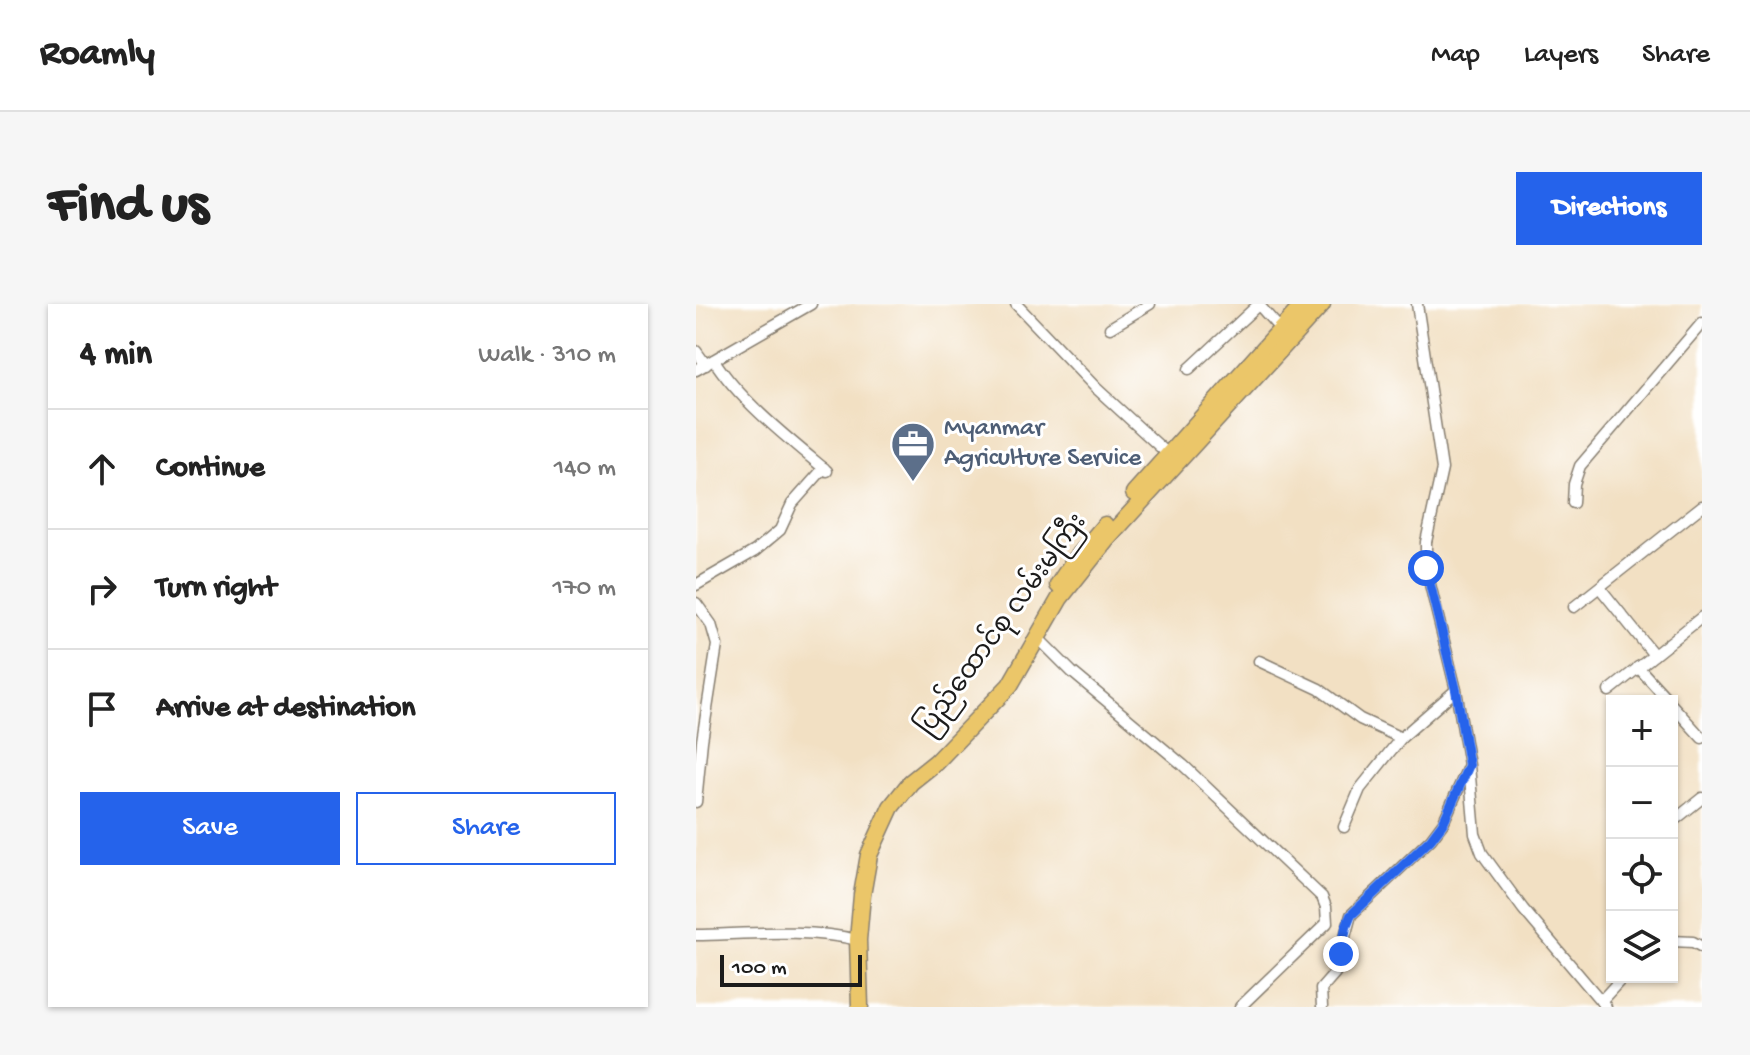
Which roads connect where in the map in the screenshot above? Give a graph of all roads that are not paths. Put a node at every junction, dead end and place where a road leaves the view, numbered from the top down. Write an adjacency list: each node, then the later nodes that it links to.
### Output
1 (811, 304): 12 (street)
2 (1016, 304): 14 (street)
3 (1150, 304): 8 (street)
4 (1258, 304): 10 (street); 13 (street)
5 (1304, 304): 10 (main road, ပြည်ထောင်စု လမ်းမကြီး)
6 (1322, 304): 22 (main road)
7 (1417, 304): 26 (street)
8 (1110, 328)
9 (1700, 329): 15 (street)
10 (1281, 330): 14 (main road, ပြည်ထောင်စု လမ်းမကြီး)
11 (696, 351): 12 (street)
12 (705, 365): 17 (street)
13 (1189, 369)
14 (1169, 455): 32 (main road, ပြည်ထောင်စု လမ်းမကြီး)
15 (1573, 503)
16 (1702, 506): 18 (street)
17 (696, 585)
18 (1600, 588): 20 (street); 23 (street)
19 (696, 603): 35 (street)
20 (1574, 607)
21 (1702, 617): 23 (street)
22 (1037, 637): 32 (main road); 45 (street)
23 (1654, 655): 25 (street)
24 (1259, 661): 30 (street)
25 (1638, 667): 27 (street); 28 (street)
26 (1456, 690): 30 (street); 33 (street)
27 (1609, 691)
28 (1663, 695)
29 (1678, 712): 31 (street)
30 (1401, 738): 37 (street)
31 (1702, 738)
32 (936, 762): 39 (main road)
33 (1469, 765): 43 (street); 46 (street)
34 (1702, 798): 36 (street)
35 (696, 802)
36 (1678, 817)
37 (1344, 827)
38 (696, 935): 39 (street)
39 (858, 940): 44 (main road)
40 (1678, 941): 41 (street)
41 (1702, 947)
42 (1619, 983): 43 (street)
43 (1603, 1004)
44 (860, 1007)
45 (1240, 1007)
46 (1322, 1007)

